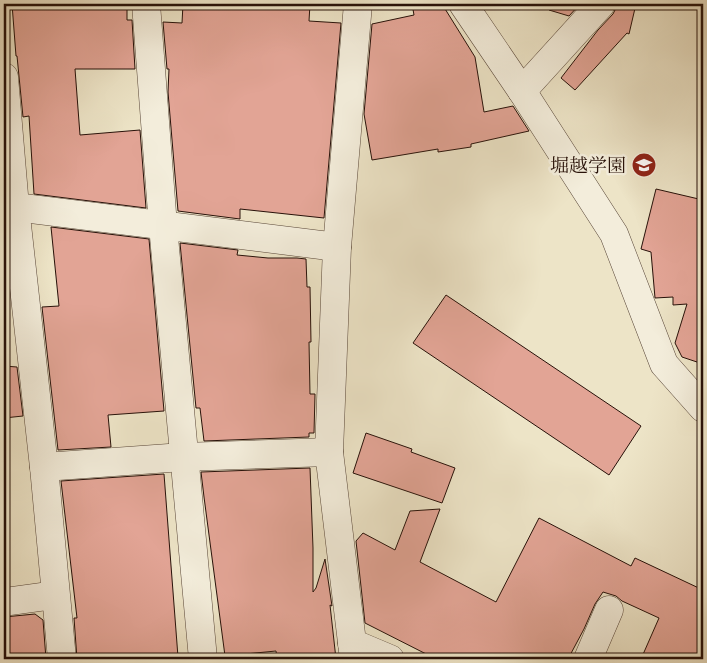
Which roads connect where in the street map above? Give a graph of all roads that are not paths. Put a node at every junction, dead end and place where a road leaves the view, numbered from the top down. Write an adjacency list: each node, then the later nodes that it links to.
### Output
1 (146, 4): 8 (street)
2 (358, 4): 9 (street)
3 (463, 4): 6 (street)
4 (601, 4): 6 (street)
5 (4, 77): 7 (street)
6 (522, 91): 10 (street)
7 (9, 206): 8 (street); 13 (street)
8 (163, 226): 9 (street); 12 (street)
9 (337, 247): 11 (street)
10 (703, 408)
11 (329, 452): 12 (street); 17 (street)
12 (183, 457): 13 (street); 19 (street)
13 (44, 466): 14 (street)
14 (55, 595): 15 (street); 18 (street)
15 (4, 602)
16 (609, 610): 21 (street)
17 (353, 651): 20 (street)
18 (62, 659)
19 (202, 659)
20 (390, 659)
21 (588, 659)

